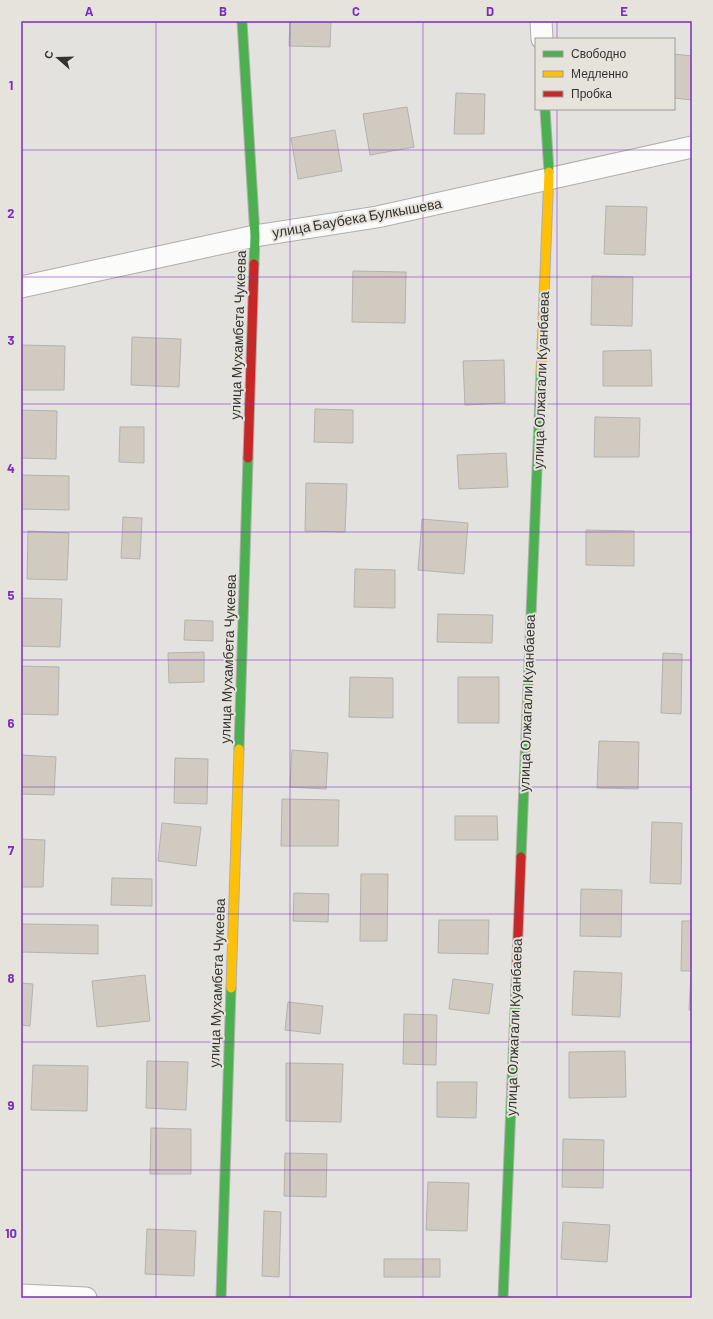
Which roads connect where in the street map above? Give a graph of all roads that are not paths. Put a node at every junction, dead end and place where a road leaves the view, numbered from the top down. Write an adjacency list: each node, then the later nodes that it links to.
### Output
1 (242, 21): 7 (street, улица Мухамбета Чукеева)
2 (541, 21): 3 (street)
3 (542, 38)
4 (546, 110): 6 (street, улица Олжагали Куанбаева)
5 (692, 147): 6 (street, улица Баубека Булкышева)
6 (549, 179): 7 (street, улица Баубека Булкышева); 12 (street, улица Олжагали Куанбаева)
7 (255, 236): 8 (street, улица Баубека Булкышева); 11 (street, улица Мухамбета Чукеева)
8 (21, 287)
9 (21, 1295): 10 (street)
10 (86, 1298)
11 (221, 1298)
12 (503, 1298)

